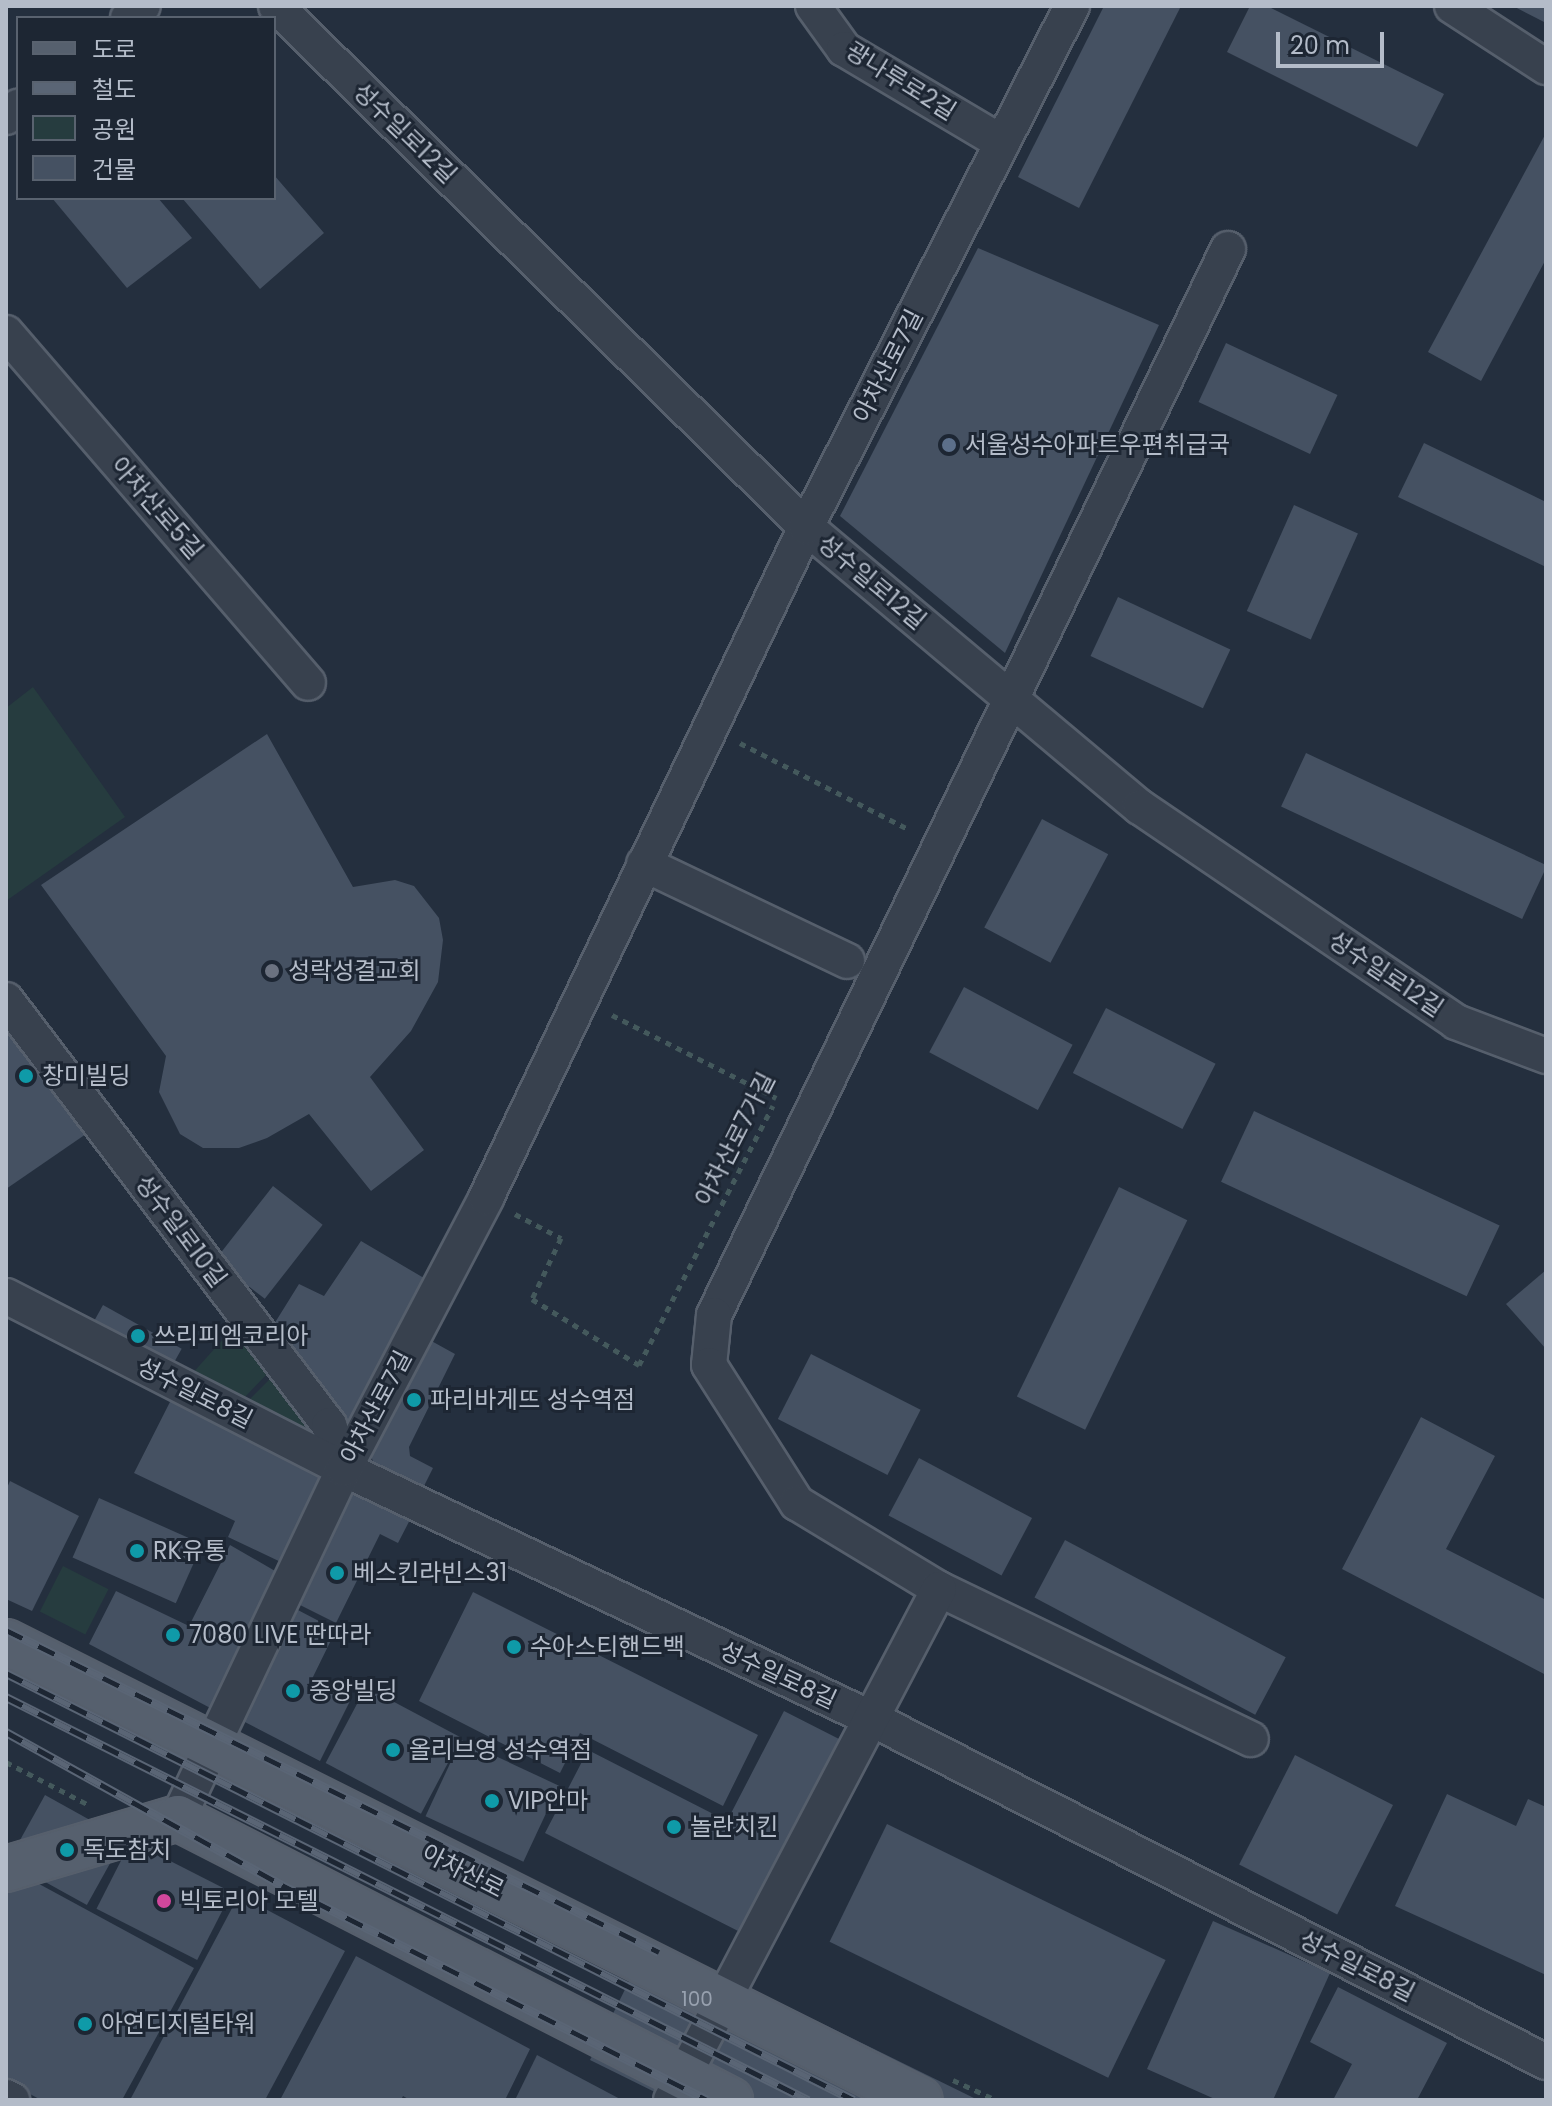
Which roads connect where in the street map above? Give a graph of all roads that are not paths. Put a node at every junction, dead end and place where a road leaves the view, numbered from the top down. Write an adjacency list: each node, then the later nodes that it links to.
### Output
1 (276, 6): 9 (street, 성수일로12길)
2 (813, 6): 6 (street, 광나루로2길)
3 (1072, 6): 6 (street, 아차산로7길)
4 (1452, 6): 5 (street)
5 (1546, 67)
6 (1002, 143): 9 (street, 아차산로7길)
7 (1228, 249): 11 (street)
8 (6, 333): 10 (street, 아차산로5길)
9 (806, 527): 11 (street, 성수일로12길); 12 (street, 아차산로7길)
10 (308, 683)
11 (1011, 699): 15 (street, 성수일로12길); 18 (street)
12 (644, 864): 13 (street); 17 (street, 아차산로7길)
13 (847, 961)
14 (6, 1000): 17 (street, 성수일로10길)
15 (1546, 1056)
16 (6, 1296): 17 (street, 성수일로8길)
17 (344, 1469): 20 (street, 성수일로8길); 22 (street, 아차산로7길)
18 (939, 1589): 20 (street); 21 (street)
19 (6, 1642): 22 (main road, 아차산로)
20 (872, 1719): 25 (street); 26 (street, 성수일로8길)
21 (1251, 1739)
22 (213, 1745): 23 (street, 아차산로7길); 25 (main road, 아차산로)
23 (178, 1818): 24 (main road); 27 (main road)
24 (6, 1869)
25 (714, 2020): 27 (street); 31 (main road, 아차산로)
26 (1546, 2062)
27 (677, 2088): 30 (main road)
28 (6, 2097): 29 (street)
29 (12, 2100)
30 (730, 2100)
31 (920, 2100)

